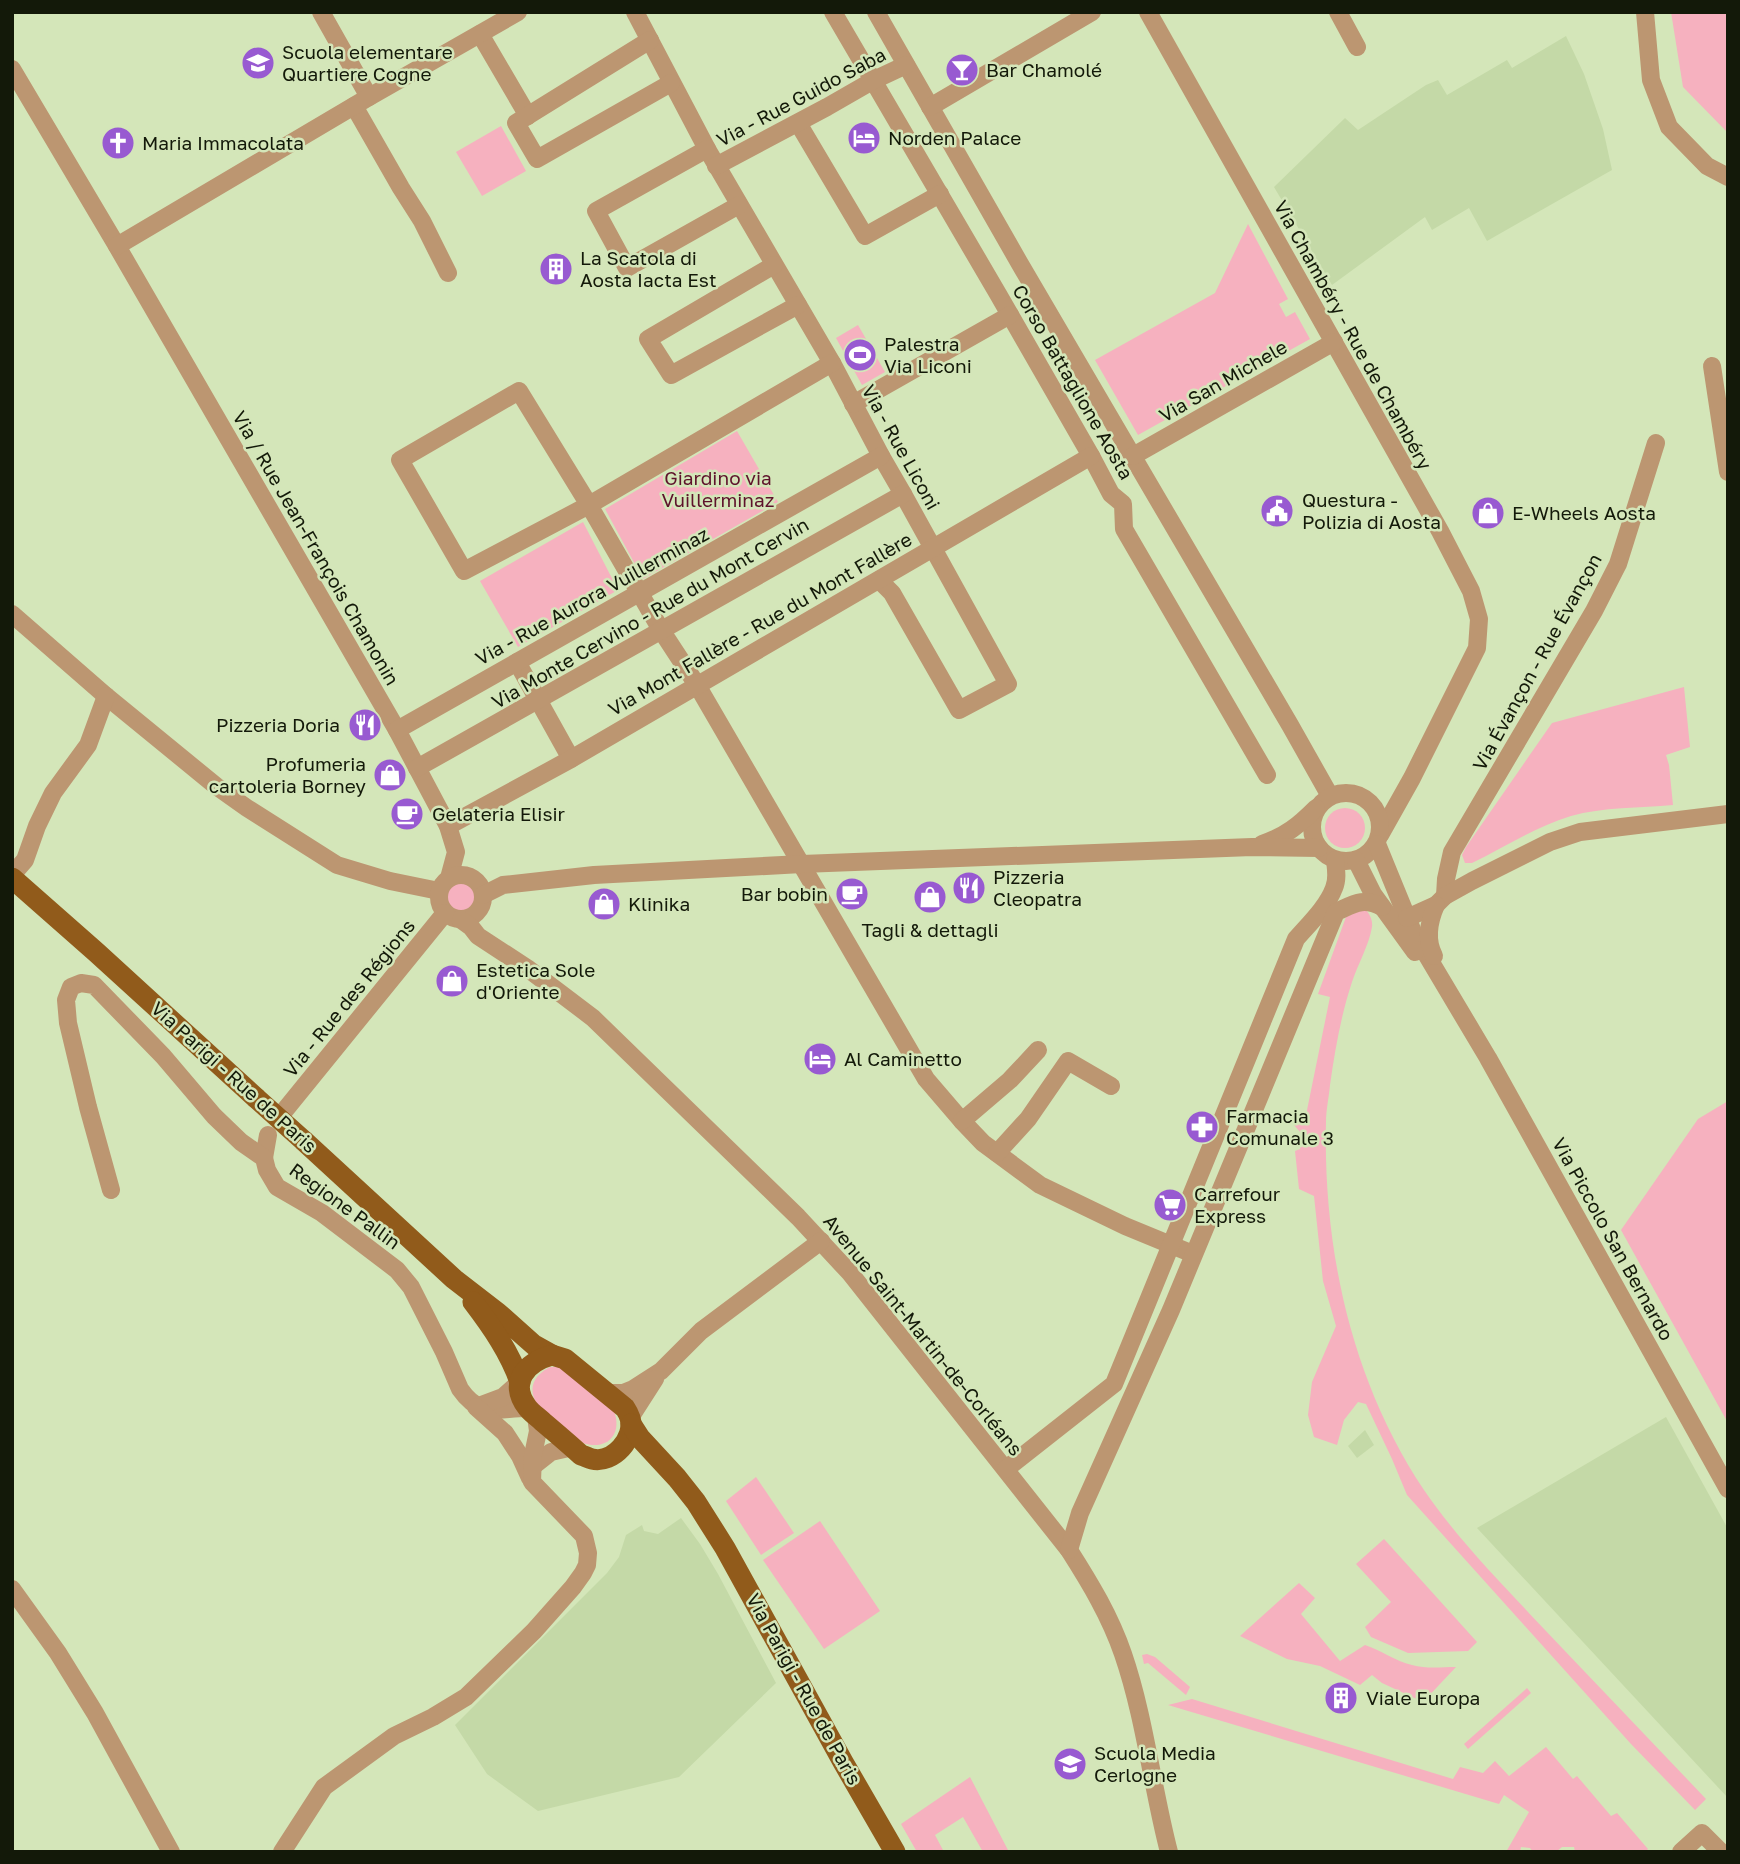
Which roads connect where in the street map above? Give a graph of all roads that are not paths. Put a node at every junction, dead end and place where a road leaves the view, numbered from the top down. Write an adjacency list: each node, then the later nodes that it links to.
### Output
1 (321, 12): 17 (street)
2 (518, 12): 10 (street)
3 (635, 12): 11 (street, Via - Rue Liconi)
4 (833, 12): 15 (street, Corso Battaglione Aosta)
5 (876, 12): 13 (street, Corso Battaglione Aosta)
6 (1092, 12): 18 (street)
7 (1148, 12): 31 (street, Via Chambéry - Rue de Chambéry)
8 (1338, 12): 12 (street)
9 (1645, 12): 23 (street)
10 (480, 34): 17 (street); 19 (street)
11 (650, 40): 16 (street, Via - Rue Liconi); 19 (street)
12 (1357, 47)
13 (906, 65): 15 (street, Via - Rue Guido Saba); 18 (street, Corso Battaglione Aosta)
14 (12, 69): 26 (street, Via / Rue Jean-François Chamonin)
15 (874, 80): 20 (street, Via - Rue Guido Saba); 24 (street, Corso Battaglione Aosta)
16 (671, 83): 19 (street); 21 (street, Via - Rue Liconi)
17 (362, 101): 26 (street); 28 (street)
18 (930, 107): 38 (street, Corso Battaglione Aosta)
19 (528, 116)
20 (798, 123): 22 (street, Via - Rue Guido Saba); 24 (street)
21 (707, 149): 22 (street, Via - Rue Liconi); 25 (street)
22 (716, 166): 25 (street, Via - Rue Liconi)
23 (1728, 177)
24 (940, 194): 30 (street, Corso Battaglione Aosta)
25 (739, 205): 27 (street, Via - Rue Liconi)
26 (117, 246): 54 (street, Via / Rue Jean-François Chamonin)
27 (774, 265): 29 (street, Via - Rue Liconi); 29 (street)
28 (448, 272)
29 (798, 304): 32 (street, Via - Rue Liconi)
30 (1010, 315): 34 (street); 37 (street, Corso Battaglione Aosta)
31 (1334, 342): 38 (street, Via San Michele); 62 (street, Via Chambéry - Rue de Chambéry)
32 (832, 363): 34 (street, Via - Rue Liconi); 43 (street)
33 (1712, 366): 39 (street)
34 (853, 404): 36 (street, Via - Rue Liconi)
35 (1656, 443): 70 (street, Via Évançon - Rue Évançon)
36 (881, 456): 41 (street, Via - Rue Liconi); 46 (street, Via - Rue Aurora Vuillerminaz)
37 (1091, 456): 42 (street, Corso Battaglione Aosta); 44 (street, Via Mont Fallère - Rue du Mont Fallère)
38 (1133, 456): 40 (street, Corso Battaglione Aosta)
39 (1728, 472)
40 (1150, 487): 42 (street); 53 (street, Corso Battaglione Aosta)
41 (903, 494): 44 (street, Via - Rue Liconi); 48 (street, Via Monte Cervino - Rue du Mont Cervin)
42 (1123, 504): 57 (street, Corso Battaglione Aosta)
43 (589, 505): 43 (street); 46 (street)
44 (933, 549): 45 (street, Via Mont Fallère - Rue du Mont Fallère); 45 (street, Via - Rue Liconi)
45 (879, 580): 50 (street, Via Mont Fallère - Rue du Mont Fallère)
46 (639, 593): 48 (street); 49 (street, Via - Rue Aurora Vuillerminaz)
47 (12, 614): 51 (street)
48 (661, 630): 50 (street); 52 (street, Via Monte Cervino - Rue du Mont Cervin)
49 (517, 662): 52 (street); 54 (street, Via - Rue Aurora Vuillerminaz)
50 (697, 685): 55 (street, Via Mont Fallère - Rue du Mont Fallère); 66 (street)
51 (106, 696): 67 (street); 68 (street)
52 (538, 701): 55 (street); 56 (street, Via Monte Cervino - Rue du Mont Cervin)
53 (1290, 725): 58 (street, Corso Battaglione Aosta); 60 (street, Corso Battaglione Aosta)
54 (397, 730): 56 (street, Via / Rue Jean-François Chamonin)
55 (570, 759): 61 (street, Via Mont Fallère - Rue du Mont Fallère)
56 (417, 768): 61 (street, Via / Rue Jean-François Chamonin)
57 (1267, 775)
58 (1324, 801): 60 (street); 62 (street); 64 (street)
59 (1728, 814): 70 (street)
60 (1300, 824): 63 (street)
61 (448, 826): 68 (street, Via / Rue Jean-François Chamonin)
62 (1378, 839): 65 (street); 74 (street, Via Piccolo San Bernardo)
63 (1252, 847): 64 (street); 66 (street)
64 (1319, 848): 65 (street)
65 (1350, 862): 71 (street, Via Piccolo San Bernardo); 72 (street); 74 (street, Via Piccolo San Bernardo); 85 (street)
66 (802, 863): 69 (street); 79 (street)
67 (12, 876): 87 (main road, Via Parigi - Rue de Paris, bridge)
68 (444, 884): 69 (street); 73 (street)
69 (483, 895): 73 (street)
70 (1441, 901): 74 (street); 75 (street, Via Piccolo San Bernardo)
71 (1382, 907): 72 (street); 75 (street, Via Piccolo San Bernardo)
72 (1336, 912): 86 (street)
73 (453, 916): 78 (street, Via - Rue des Régions); 84 (street, Avenue Saint-Martin-de-Corléans)
74 (1407, 918): 75 (street, Via Piccolo San Bernardo)
75 (1461, 1010): 99 (street, Via Piccolo San Bernardo)
76 (1038, 1049): 79 (street)
77 (1111, 1086): 81 (street)
78 (285, 1110)
79 (962, 1121): 81 (street)
80 (268, 1135): 82 (street)
81 (997, 1153): 85 (street)
82 (264, 1158): 83 (street, Regione Pallin); 92 (street, Regione Pallin)
83 (111, 1191)
84 (821, 1241): 89 (street); 97 (street, Avenue Saint-Martin-de-Corléans)
85 (1171, 1247): 86 (street); 97 (street)
86 (1194, 1254): 101 (street)
87 (454, 1279): 88 (main road, Via Parigi - Rue de Paris); 90 (main road, Via Parigi - Rue de Paris)
88 (552, 1355): 90 (main road); 91 (main road, Via Parigi - Rue de Paris)
89 (661, 1371): 91 (street); 94 (street)
90 (520, 1382): 92 (street); 93 (main road, Via Parigi - Rue de Paris)
91 (607, 1393): 94 (main road, Via Parigi - Rue de Paris)
92 (476, 1407): 93 (street); 98 (street, Regione Pallin)
93 (532, 1412): 95 (main road, Via Parigi - Rue de Paris); 98 (street)
94 (631, 1421): 96 (main road); 100 (main road, Via Parigi - Rue de Paris)
95 (573, 1447): 96 (main road, Via Parigi - Rue de Paris); 98 (street)
96 (613, 1455): 100 (main road, Via Parigi - Rue de Paris)
97 (1006, 1469): 101 (street, Avenue Saint-Martin-de-Corléans)
98 (532, 1474): 104 (street, Regione Pallin)
99 (1728, 1489)
100 (711, 1528): 105 (main road, Via Parigi - Rue de Paris)
101 (1069, 1550): 106 (street, Avenue Saint-Martin-de-Corléans)
102 (12, 1589): 103 (street)
103 (171, 1852)
104 (282, 1852)
105 (895, 1852)
106 (1169, 1852)
107 (1681, 1852): 108 (street)
108 (1721, 1852)

